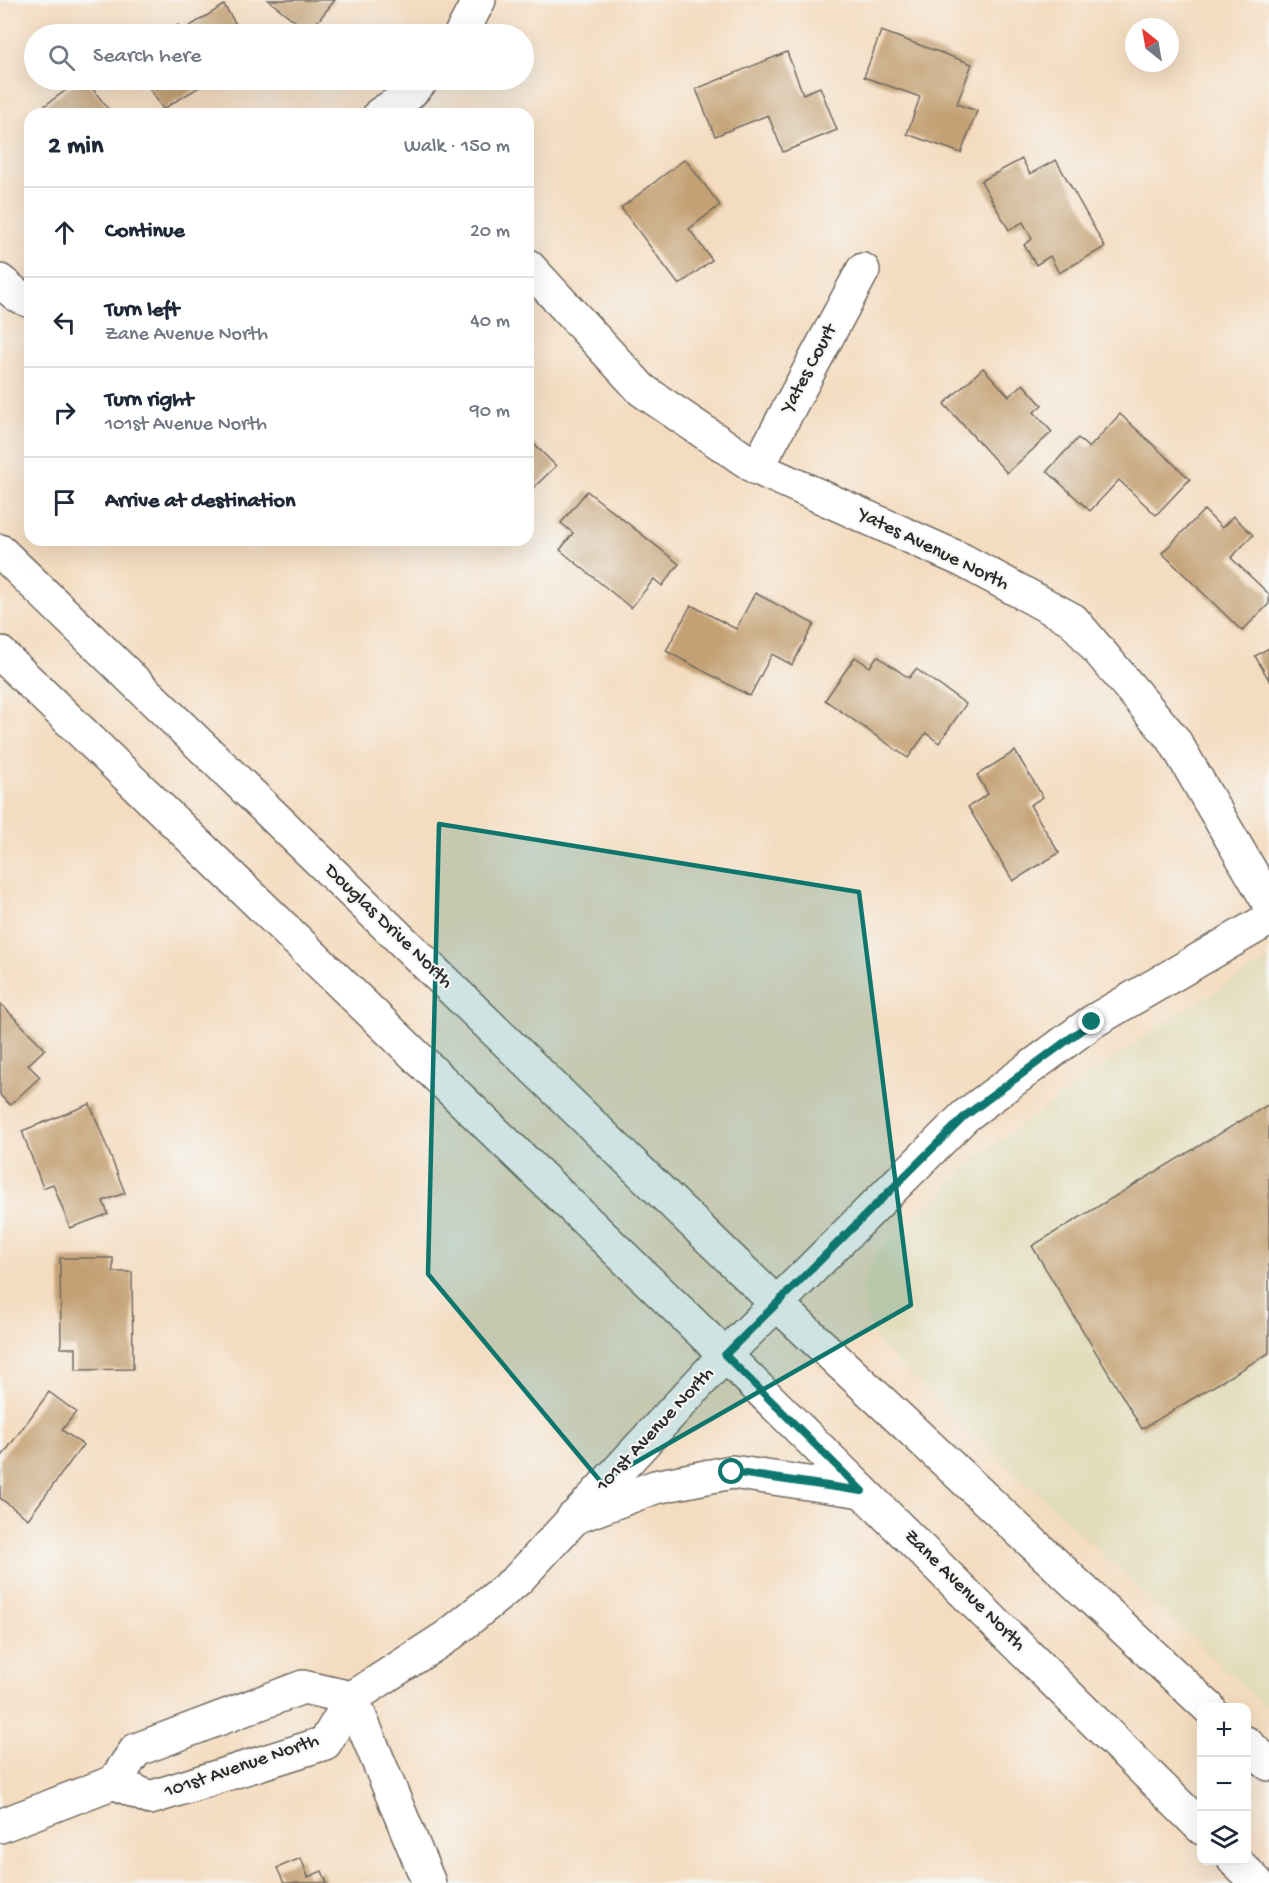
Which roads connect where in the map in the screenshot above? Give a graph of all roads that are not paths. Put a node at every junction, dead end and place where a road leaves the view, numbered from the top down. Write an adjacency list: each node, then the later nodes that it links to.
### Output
1 (479, 0): 2 (main road)
2 (466, 24)
3 (863, 270): 7 (main road, Yates Court)
4 (534, 273): 7 (main road, Yates Avenue North)
5 (0, 280): 6 (main road)
6 (24, 298)
7 (757, 468): 10 (main road, Yates Avenue North)
8 (0, 551): 12 (main road, Douglas Drive North)
9 (0, 653): 13 (main road)
10 (1269, 903)
11 (1269, 918): 12 (main road, 101st Avenue North)
12 (777, 1304): 13 (main road, 101st Avenue North); 17 (main road)
13 (725, 1355): 14 (main road, Zane Avenue North); 15 (main road, 101st Avenue North)
14 (862, 1491): 15 (main road); 21 (main road, Zane Avenue North)
15 (573, 1518): 16 (main road, 101st Avenue North)
16 (352, 1698): 20 (main road); 20 (main road, 101st Avenue North); 24 (main road)
17 (1205, 1703)
18 (1251, 1748): 19 (main road)
19 (1269, 1764)
20 (114, 1782): 22 (main road)
21 (1197, 1823)
22 (0, 1826)
23 (1239, 1865): 25 (main road)
24 (429, 1883)
25 (1257, 1883)

